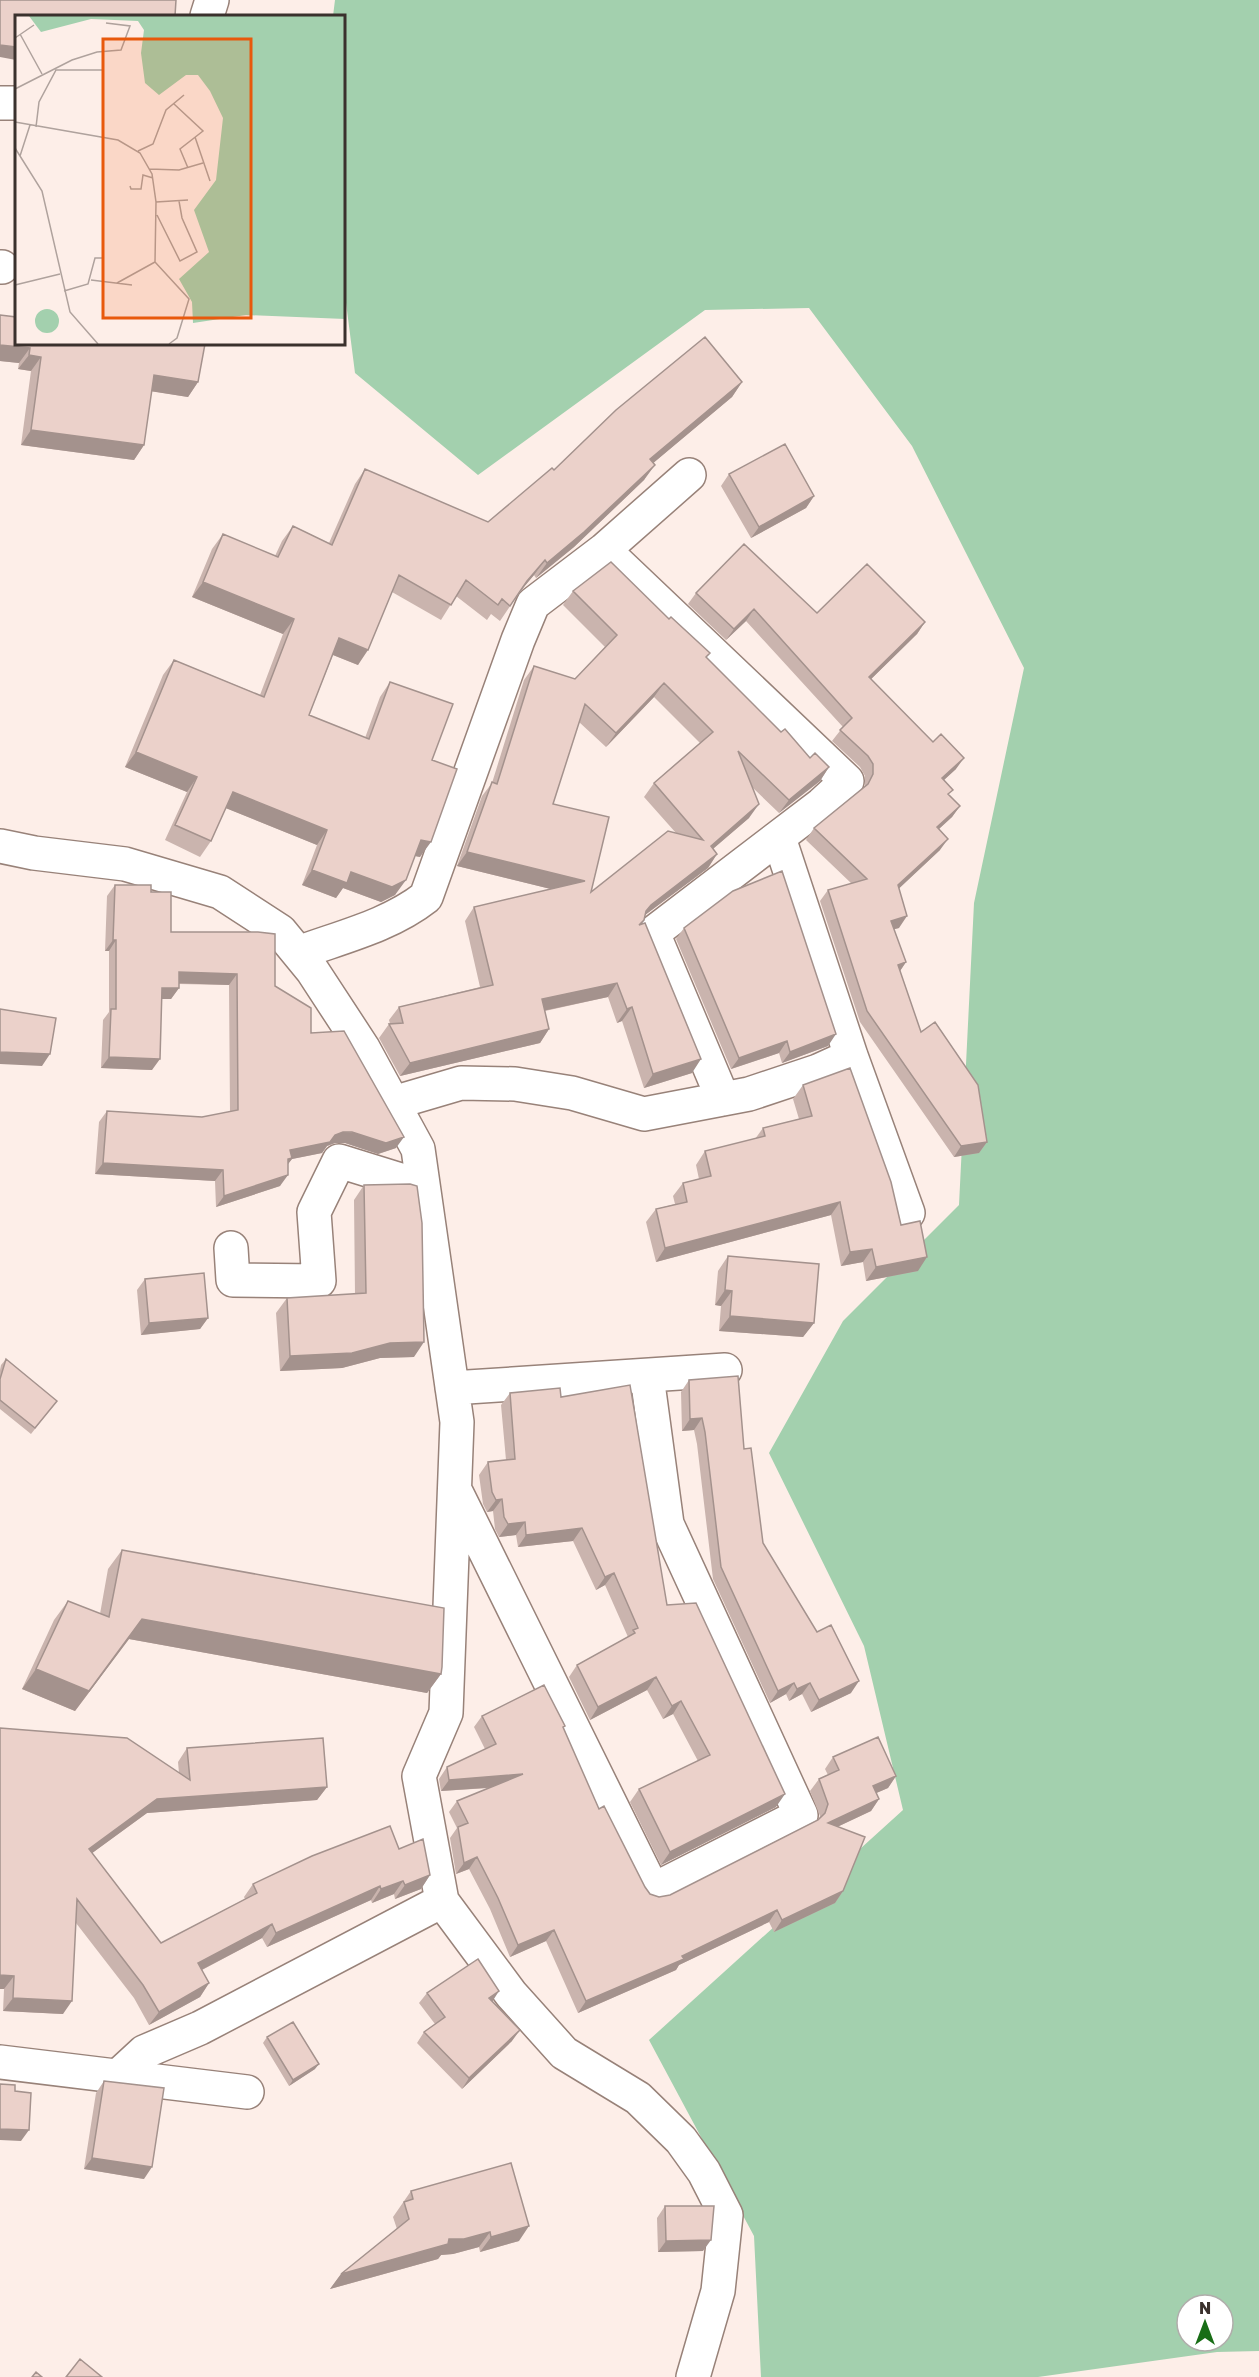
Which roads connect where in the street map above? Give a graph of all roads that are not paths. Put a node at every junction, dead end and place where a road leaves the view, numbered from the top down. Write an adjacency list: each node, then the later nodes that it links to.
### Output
1 (212, 0): 2 (street)
2 (207, 15)
3 (689, 475): 4 (street)
4 (604, 550): 5 (street); 7 (street)
5 (778, 838): 8 (street); 9 (street)
6 (0, 846): 7 (street)
7 (298, 952): 10 (street)
8 (851, 1056): 9 (street); 12 (street)
9 (723, 1099): 10 (street)
10 (393, 1103): 11 (street)
11 (423, 1187): 13 (street); 16 (street)
12 (908, 1213)
13 (231, 1248)
14 (725, 1370): 15 (street)
15 (647, 1376): 16 (street); 17 (street)
16 (452, 1388): 17 (street)
17 (454, 1490): 18 (street)
18 (442, 1901): 20 (street); 22 (street)
19 (0, 2062): 20 (street)
20 (118, 2076): 21 (street)
21 (247, 2092)
22 (693, 2377)

